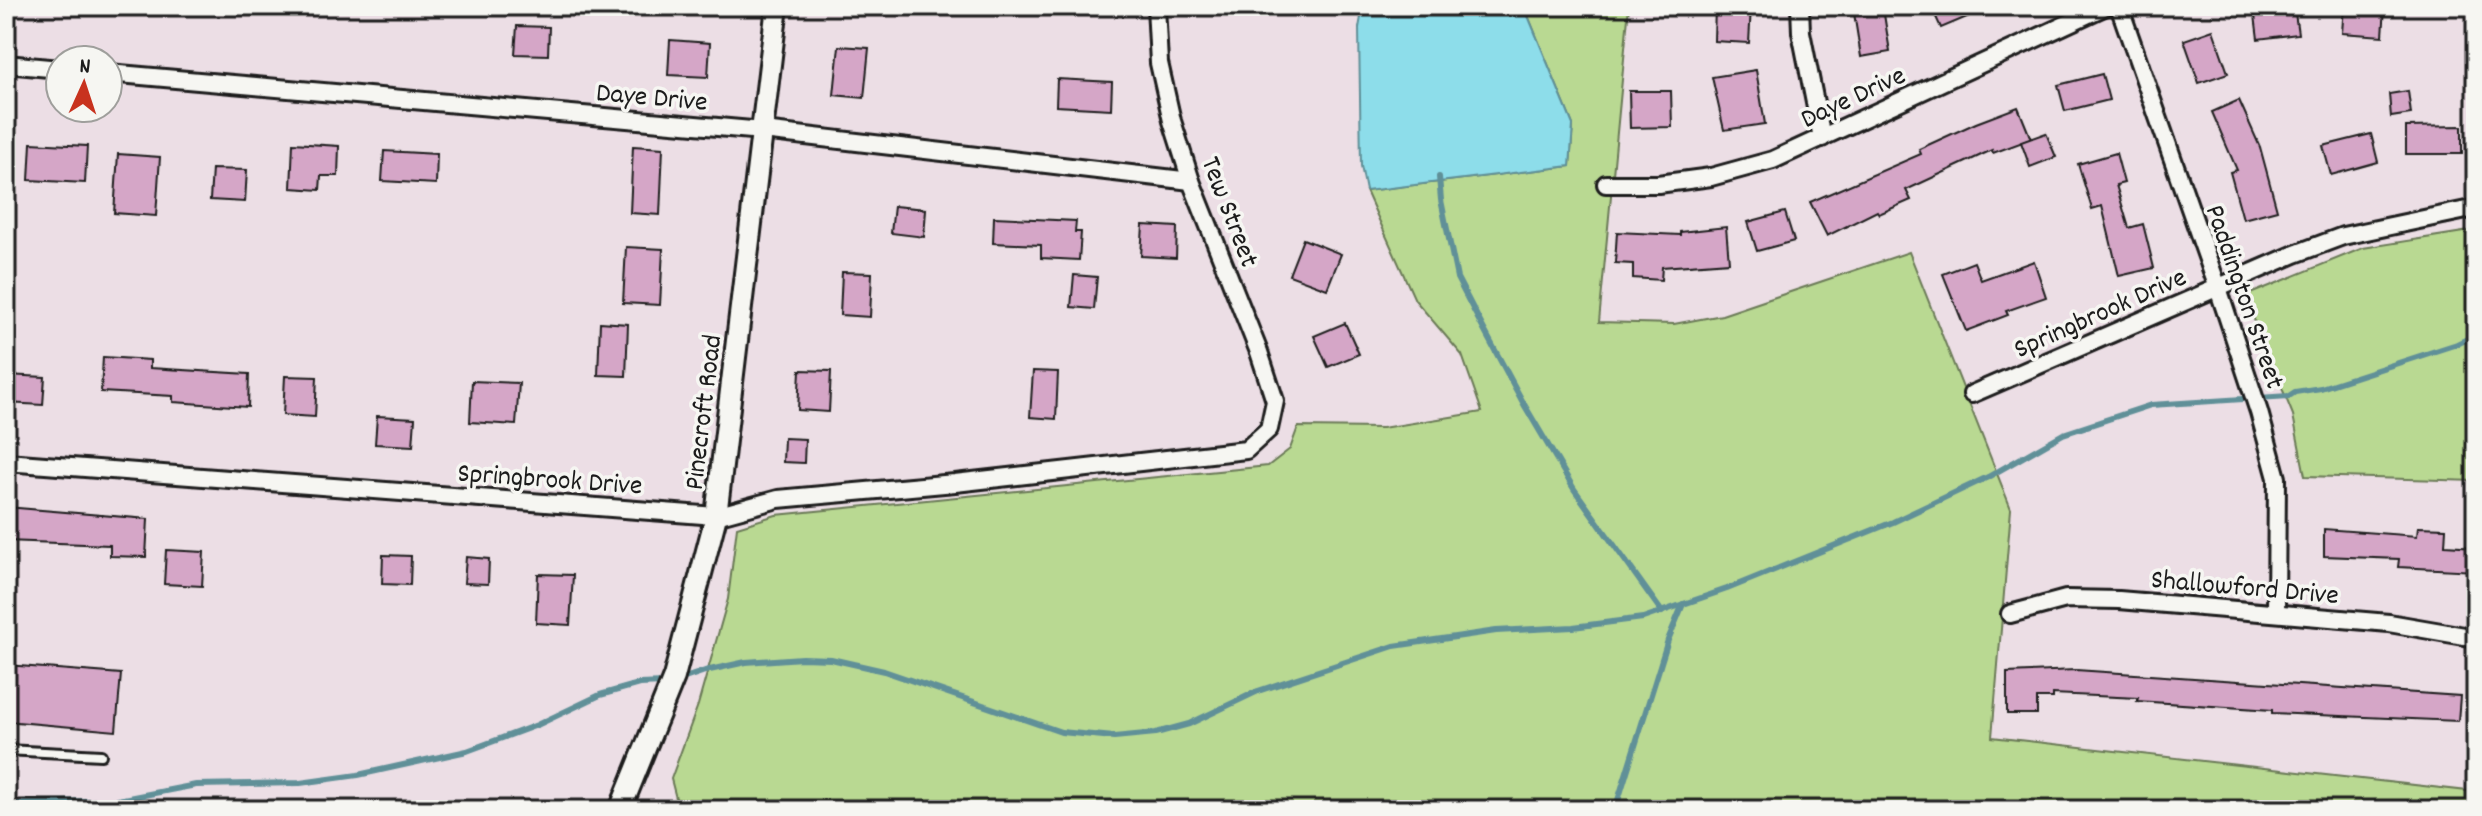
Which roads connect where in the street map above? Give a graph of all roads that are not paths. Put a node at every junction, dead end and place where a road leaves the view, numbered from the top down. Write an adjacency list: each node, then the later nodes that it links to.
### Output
1 (777, 6): 9 (street, Pinecroft Road)
2 (1156, 6): 11 (street, Tew Street)
3 (1800, 6): 10 (street)
4 (2106, 6): 10 (street, Daye Drive)
5 (2119, 6): 14 (street, Paddington Street)
6 (6, 64): 7 (street)
7 (44, 68)
8 (124, 74): 9 (street, Daye Drive)
9 (763, 131): 11 (street, Daye Drive); 18 (street, Pinecroft Road)
10 (1822, 138): 12 (street, Daye Drive)
11 (1191, 181): 16 (street, Tew Street)
12 (1606, 184)
13 (2476, 208): 14 (street, Springbrook Drive)
14 (2218, 288): 15 (street, Springbrook Drive); 19 (street, Paddington Street)
15 (1972, 394)
16 (1269, 429): 18 (street, Springbrook Drive)
17 (6, 462): 18 (street, Springbrook Drive)
18 (716, 516): 24 (street, Pinecroft Road)
19 (2276, 612): 20 (street, Shallowford Drive); 21 (street, Shallowford Drive)
20 (2010, 614)
21 (2476, 638)
22 (6, 750): 23 (lane)
23 (101, 755)
24 (620, 810)

